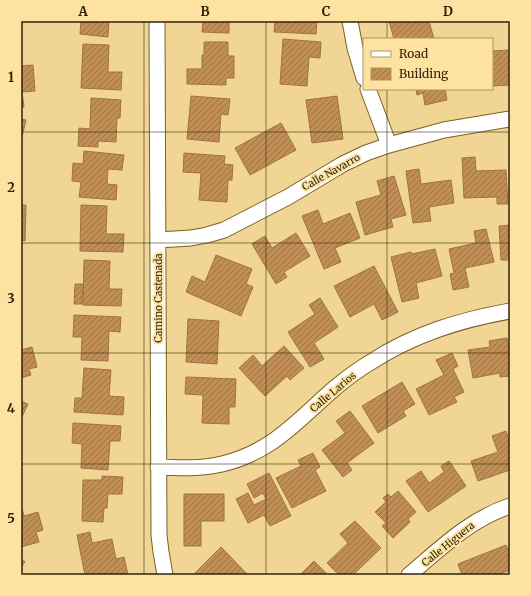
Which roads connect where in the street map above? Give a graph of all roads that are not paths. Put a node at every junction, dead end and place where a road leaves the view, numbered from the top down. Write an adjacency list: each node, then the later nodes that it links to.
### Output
1 (157, 21): 7 (street, Camino Castenada)
2 (350, 21): 3 (street)
3 (363, 75)
4 (368, 90): 6 (street)
5 (510, 119): 6 (street, Calle Navarro)
6 (389, 145): 7 (street, Calle Navarro)
7 (158, 240): 9 (street, Camino Castenada)
8 (510, 311): 9 (street, Calle Larios)
9 (158, 467): 11 (street, Camino Castenada)
10 (510, 506): 12 (street, Calle Higuera)
11 (165, 575)
12 (410, 575)

